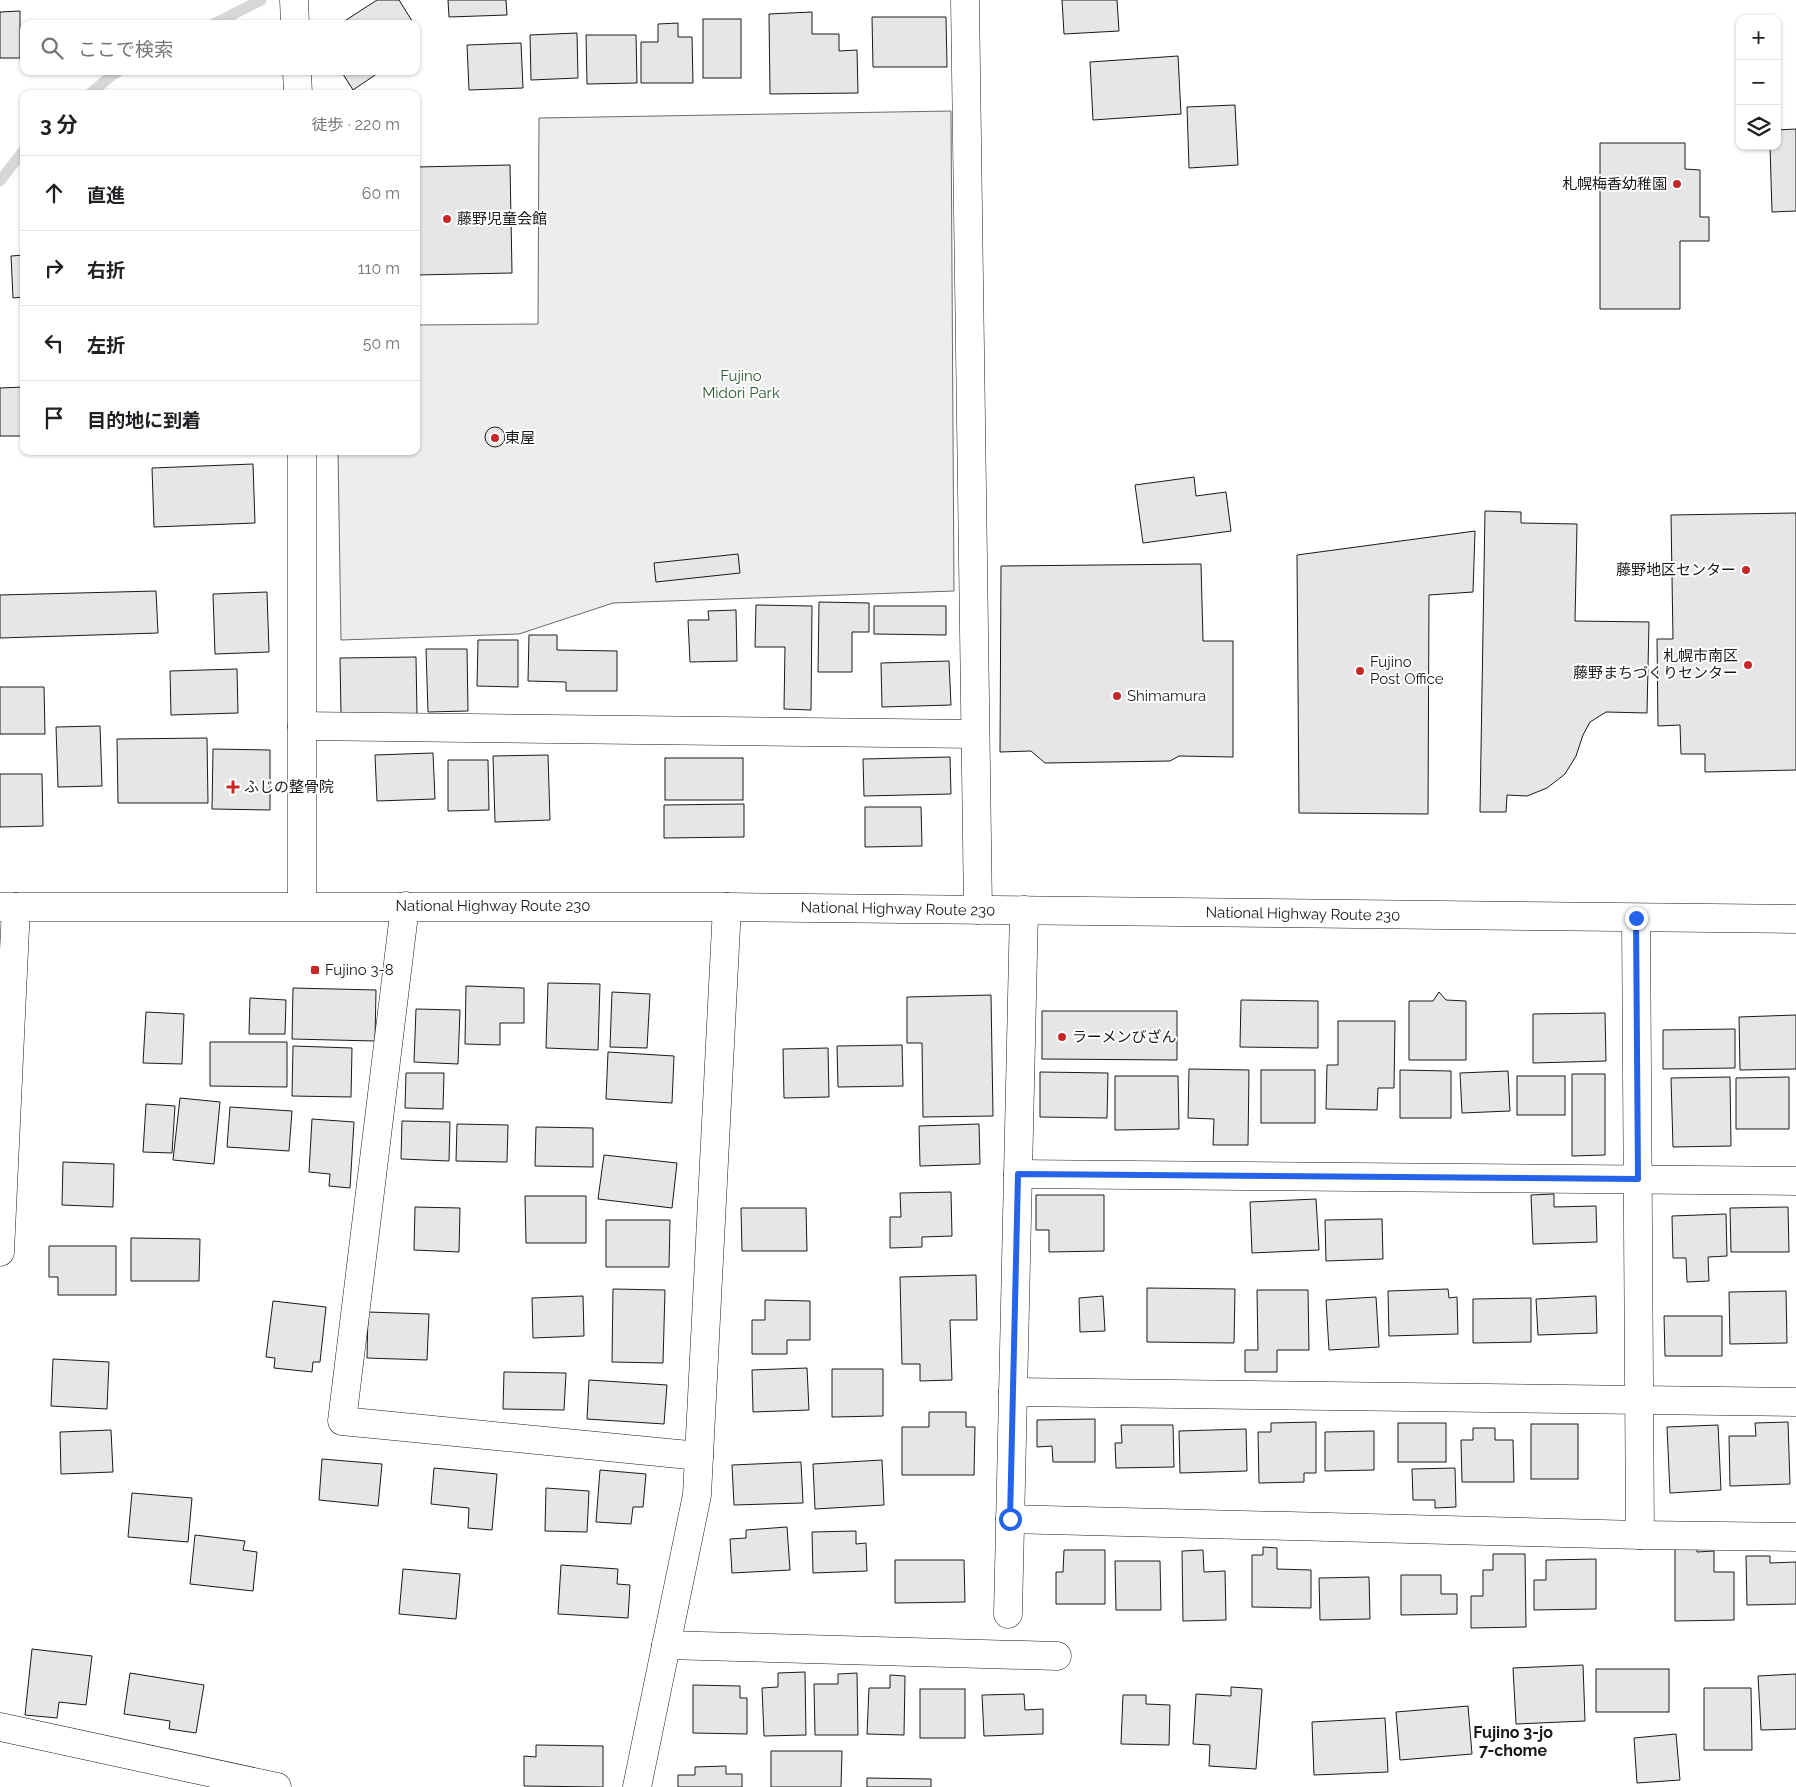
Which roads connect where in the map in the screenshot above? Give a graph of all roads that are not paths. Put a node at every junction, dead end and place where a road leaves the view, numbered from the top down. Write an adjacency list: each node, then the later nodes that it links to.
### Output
1 (294, 0): 3 (main road)
2 (965, 0): 8 (main road)
3 (295, 20)
4 (297, 75): 5 (main road)
5 (298, 90)
6 (302, 455): 7 (main road)
7 (302, 726): 8 (main road); 9 (main road)
8 (975, 734): 13 (main road)
9 (302, 906): 10 (main road, National Highway Route 230); 12 (main road, National Highway Route 230)
10 (405, 906): 11 (main road, National Highway Route 230); 24 (main road)
11 (728, 907): 13 (main road, National Highway Route 230); 24 (main road)
12 (8, 908): 20 (main road)
13 (978, 910): 14 (main road, National Highway Route 230)
14 (1024, 910): 15 (main road, National Highway Route 230); 17 (main road)
15 (1636, 918): 16 (main road, National Highway Route 230); 18 (main road)
16 (1796, 920)
17 (1018, 1174): 18 (main road); 21 (main road)
18 (1638, 1179): 19 (main road); 22 (main road)
19 (1796, 1182)
20 (0, 1252)
21 (1013, 1392): 22 (main road); 25 (main road)
22 (1639, 1399): 23 (main road); 26 (main road)
23 (1796, 1402)
24 (699, 1456): 29 (main road)
25 (1010, 1519): 26 (main road); 28 (main road)
26 (1640, 1536): 27 (main road)
27 (1796, 1537)
28 (1008, 1614)
29 (666, 1644): 30 (main road); 33 (main road)
30 (1057, 1656)
31 (0, 1726): 32 (main road)
32 (277, 1787)
33 (637, 1787)

